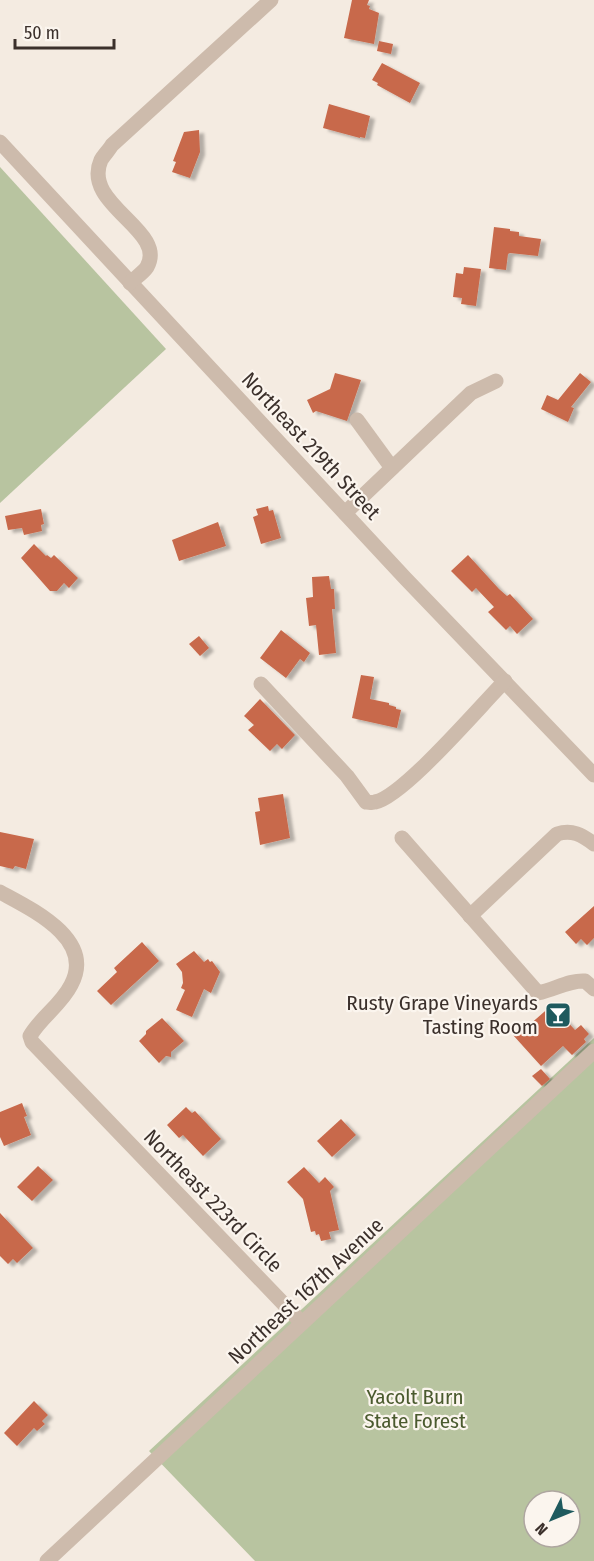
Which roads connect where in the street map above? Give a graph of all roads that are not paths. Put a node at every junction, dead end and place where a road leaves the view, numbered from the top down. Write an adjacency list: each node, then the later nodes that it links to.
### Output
1 (271, 0): 3 (street)
2 (0, 142): 3 (street, Northeast 219th Street)
3 (130, 283): 7 (street, Northeast 219th Street)
4 (496, 381): 6 (street)
5 (357, 420): 6 (street)
6 (392, 468): 7 (street)
7 (345, 513): 8 (street, Northeast 219th Street)
8 (505, 681): 9 (street); 10 (street, Northeast 219th Street)
9 (261, 684)
10 (594, 775)
11 (402, 838): 14 (street)
12 (594, 844): 14 (street)
13 (0, 892): 17 (street, Northeast 223rd Circle)
14 (470, 916): 15 (street)
15 (594, 989)
16 (594, 1051): 17 (street, Northeast 167th Avenue)
17 (302, 1323): 18 (street, Northeast 167th Avenue)
18 (47, 1561)

